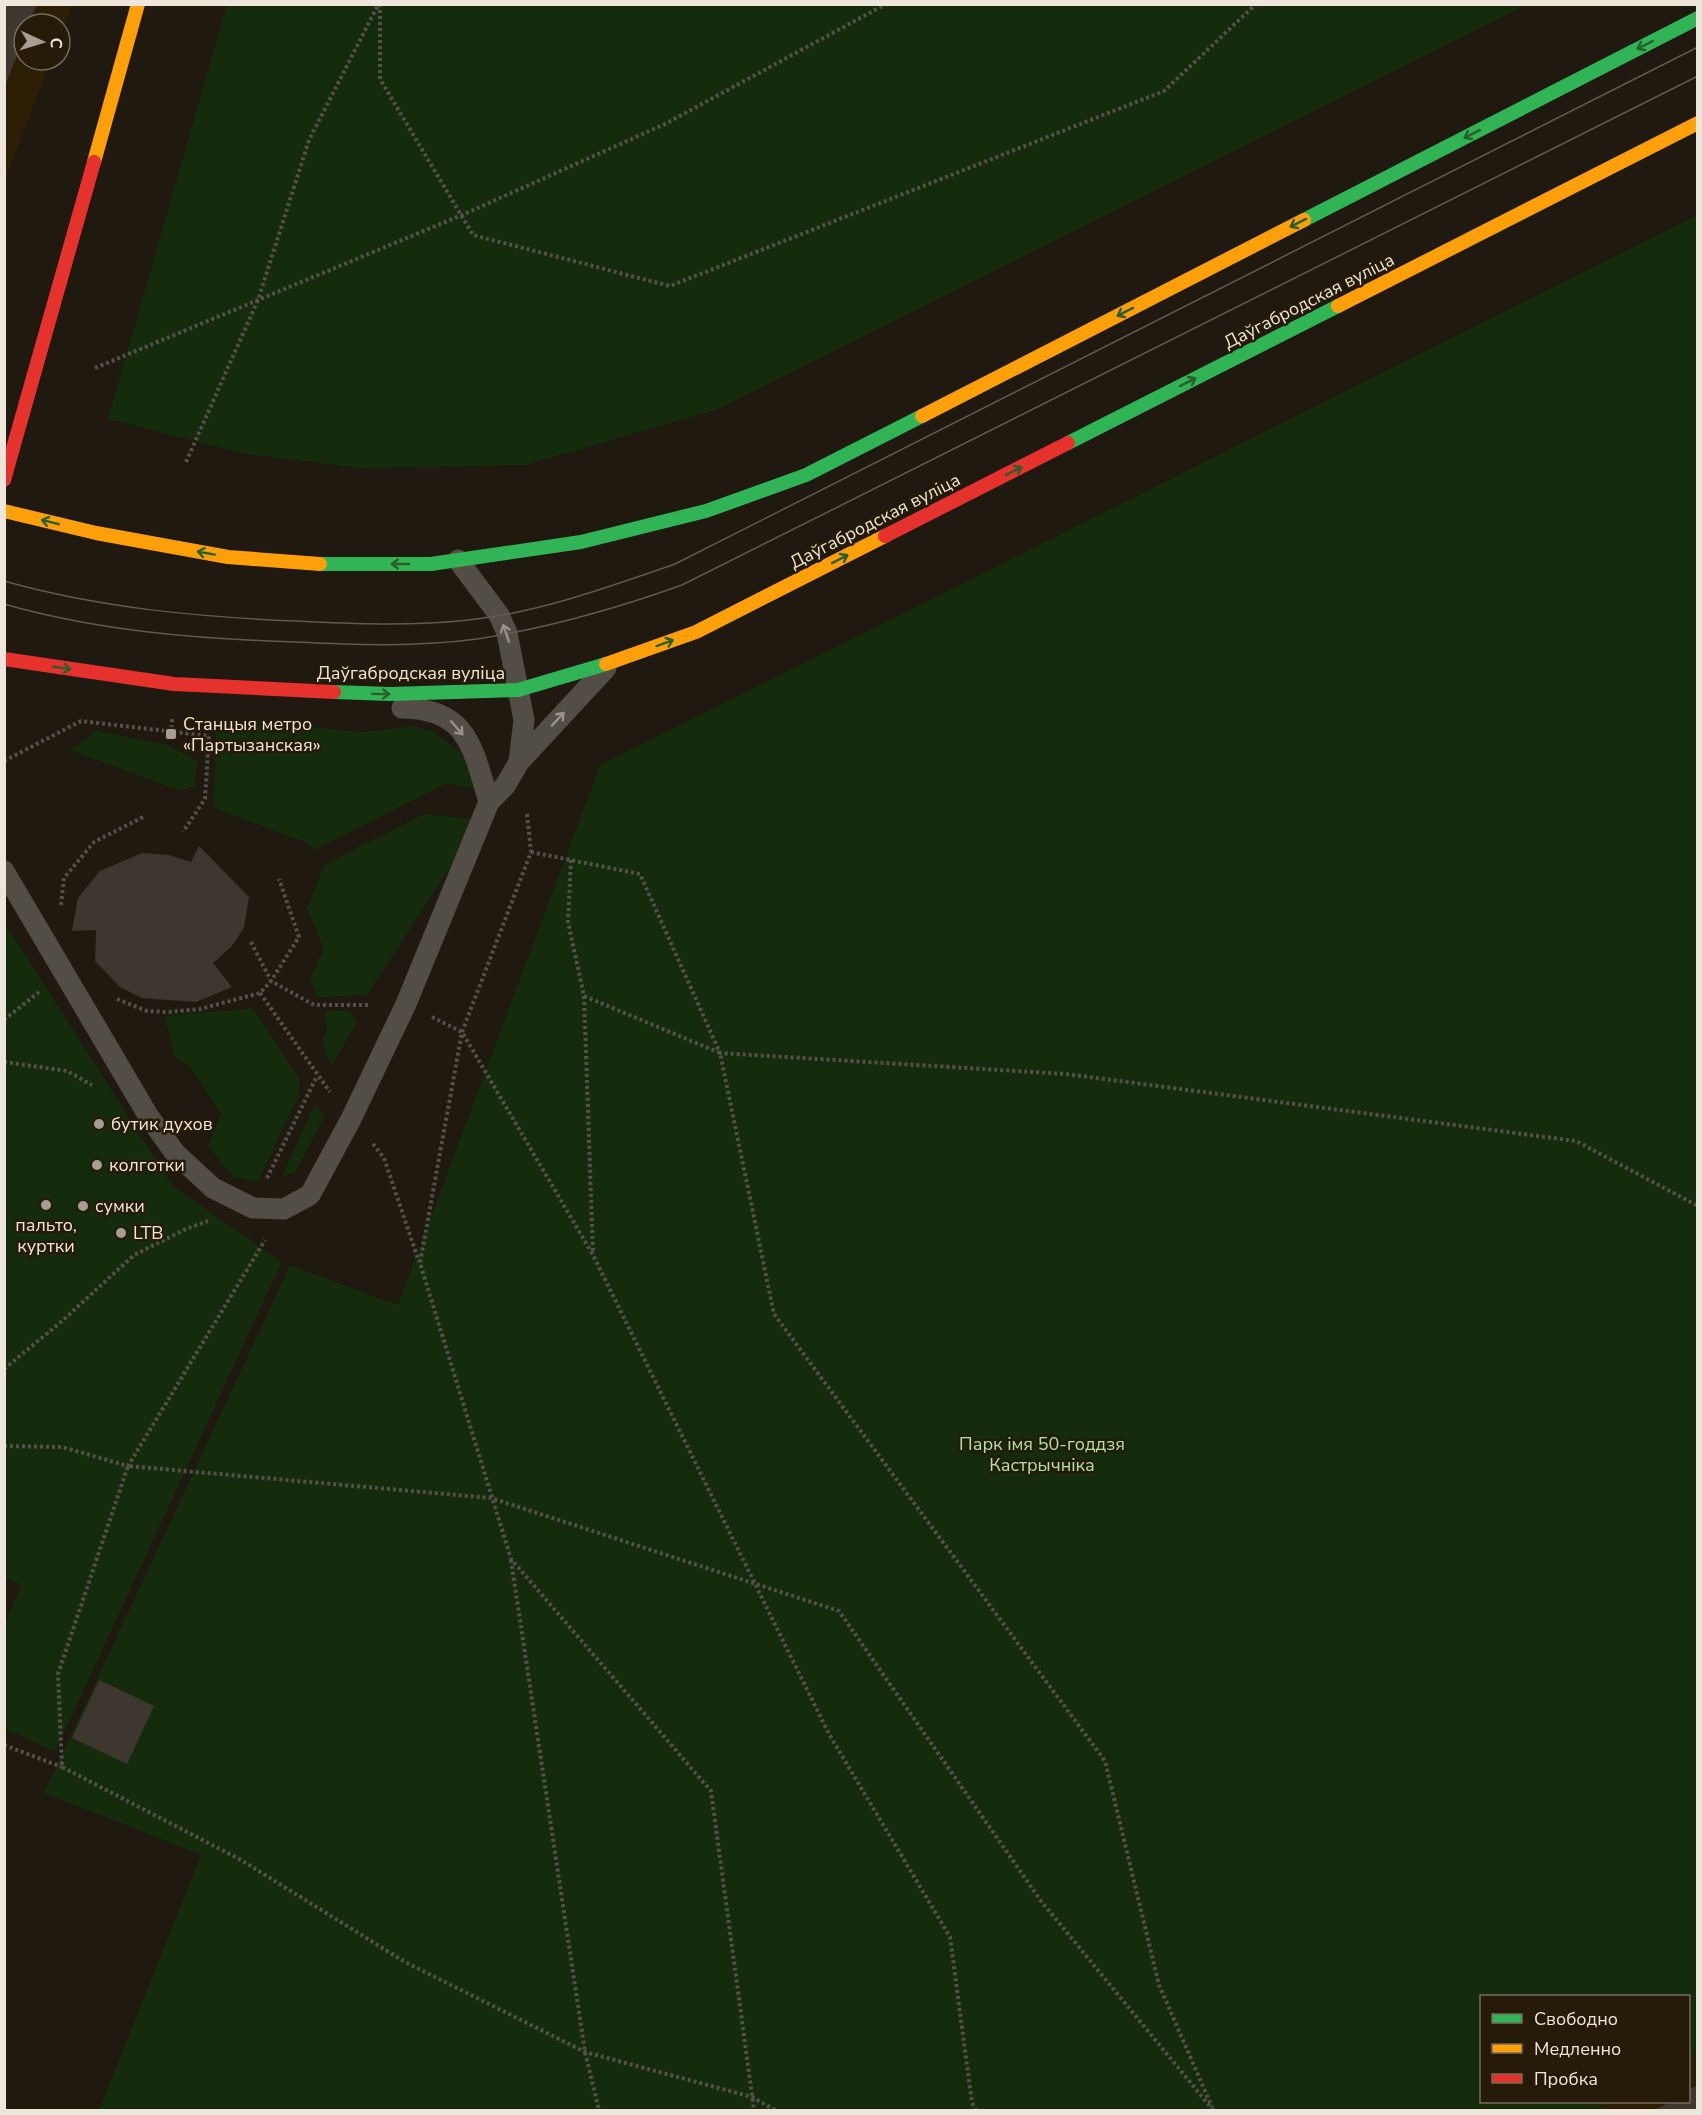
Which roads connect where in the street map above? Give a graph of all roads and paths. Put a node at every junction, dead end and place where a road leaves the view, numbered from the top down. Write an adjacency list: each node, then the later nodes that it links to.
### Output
1 (138, 4): 11 (main road)
2 (379, 4): 7 (path); 8 (path)
3 (886, 4): 7 (path)
4 (1256, 4): 7 (path)
5 (1698, 18): 13 (main road, one-way to 13)
6 (1698, 123): 15 (main road, Даўгабродская вуліца, one-way to 6)
7 (462, 215): 8 (path)
8 (258, 300): 9 (path); 10 (path)
9 (95, 368)
10 (186, 462)
11 (4, 480)
12 (4, 511): 13 (main road, one-way to 12)
13 (458, 560): 16 (lane, one-way to 13)
14 (4, 659): 17 (main road, Даўгабродская вуліца, one-way to 17)
15 (610, 663): 16 (main road, Даўгабродская вуліца); 19 (lane, one-way to 15)
16 (518, 690): 17 (main road, Даўгабродская вуліца, one-way to 16); 19 (lane)
17 (325, 692): 20 (lane, one-way to 20)
18 (4, 761): 23 (path)
19 (519, 762): 20 (lane)
20 (489, 802): 34 (lane)
21 (527, 814): 24 (path)
22 (145, 816): 28 (path)
23 (183, 832)
24 (531, 852): 25 (path); 36 (path)
25 (571, 860): 32 (path); 37 (path)
26 (4, 871): 30 (lane)
27 (279, 879): 31 (path)
28 (60, 911)
29 (251, 942): 31 (path)
30 (65, 971): 35 (path); 42 (lane)
31 (272, 981): 33 (path); 34 (path)
32 (584, 996): 37 (path); 44 (path)
33 (111, 997)
34 (406, 1004): 36 (path); 43 (lane)
35 (4, 1020)
36 (462, 1032): 44 (path); 48 (path)
37 (720, 1053): 41 (path); 59 (path)
38 (4, 1062): 40 (path)
39 (317, 1076): 42 (path)
40 (98, 1088)
41 (1698, 1206)
42 (253, 1208): 43 (lane); 45 (path)
43 (284, 1209): 47 (path)
44 (593, 1255): 50 (path)
45 (4, 1369)
46 (4, 1446): 47 (path)
47 (128, 1466): 48 (path); 52 (path)
48 (491, 1498): 49 (path); 50 (path)
49 (511, 1559): 53 (path); 54 (path)
50 (754, 1582): 58 (path); 59 (path)
51 (4, 1744): 52 (path)
52 (62, 1767): 53 (path)
53 (585, 2052): 54 (path); 55 (path)
54 (752, 2097): 56 (path); 57 (path)
55 (599, 2110)
56 (754, 2110)
57 (775, 2110)
58 (976, 2110)
59 (1213, 2110)

